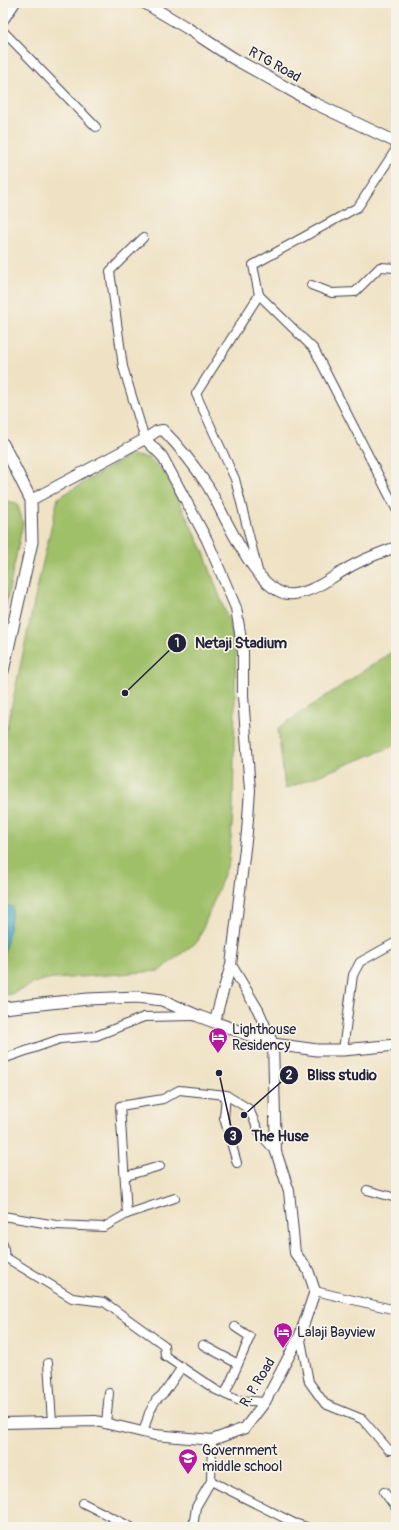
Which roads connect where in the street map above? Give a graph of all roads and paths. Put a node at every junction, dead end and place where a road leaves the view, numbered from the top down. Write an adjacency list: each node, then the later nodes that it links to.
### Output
1 (14, 3): 3 (main road)
2 (145, 3): 6 (main road, RTG Road)
3 (3, 19)
4 (3, 31): 5 (street)
5 (96, 127)
6 (396, 142)
7 (396, 149): 11 (street)
8 (143, 238): 12 (street)
9 (396, 268): 10 (street)
10 (311, 285)
11 (259, 295): 15 (street); 17 (street)
12 (145, 440): 14 (street); 17 (street); 20 (street)
13 (3, 444): 14 (main road)
14 (31, 500): 18 (main road)
15 (396, 509)
16 (396, 547): 17 (street)
17 (259, 576)
18 (3, 671)
19 (396, 942): 27 (street)
20 (231, 965): 23 (street); 24 (street)
21 (3, 1008): 22 (main road)
22 (198, 1016): 23 (main road); 29 (street)
23 (215, 1022): 24 (main road)
24 (273, 1044): 27 (main road); 31 (street)
25 (396, 1045): 26 (main road)
26 (383, 1048): 27 (main road); 28 (main road)
27 (343, 1050)
28 (396, 1052)
29 (3, 1058)
30 (226, 1095): 31 (street); 32 (street); 34 (street)
31 (276, 1152): 41 (street)
32 (237, 1163)
33 (160, 1166): 34 (street)
34 (126, 1176): 38 (street)
35 (367, 1190): 37 (street)
36 (175, 1198): 38 (street)
37 (396, 1198)
38 (128, 1214): 39 (street)
39 (3, 1216)
40 (3, 1244): 48 (street)
41 (315, 1290): 42 (street); 44 (street, R. P. Road)
42 (396, 1310)
43 (236, 1327): 47 (street)
44 (300, 1335): 51 (street, R. P. Road); 57 (street)
45 (203, 1345): 47 (street)
46 (48, 1364): 52 (street)
47 (238, 1364): 50 (street)
48 (182, 1367): 50 (street); 55 (street)
49 (109, 1393): 54 (street)
50 (225, 1394): 51 (street)
51 (265, 1402): 56 (street, R. P. Road)
52 (52, 1422): 53 (street, R. P. Road); 54 (street, R. P. Road)
53 (3, 1423)
54 (106, 1423): 55 (street, R. P. Road)
55 (143, 1432): 56 (street, R. P. Road)
56 (212, 1440): 58 (street)
57 (396, 1450)
58 (211, 1481): 63 (street); 64 (street)
59 (384, 1492): 61 (street)
60 (83, 1503): 62 (street)
61 (396, 1508)
62 (131, 1527)
63 (193, 1527)
64 (307, 1527)

